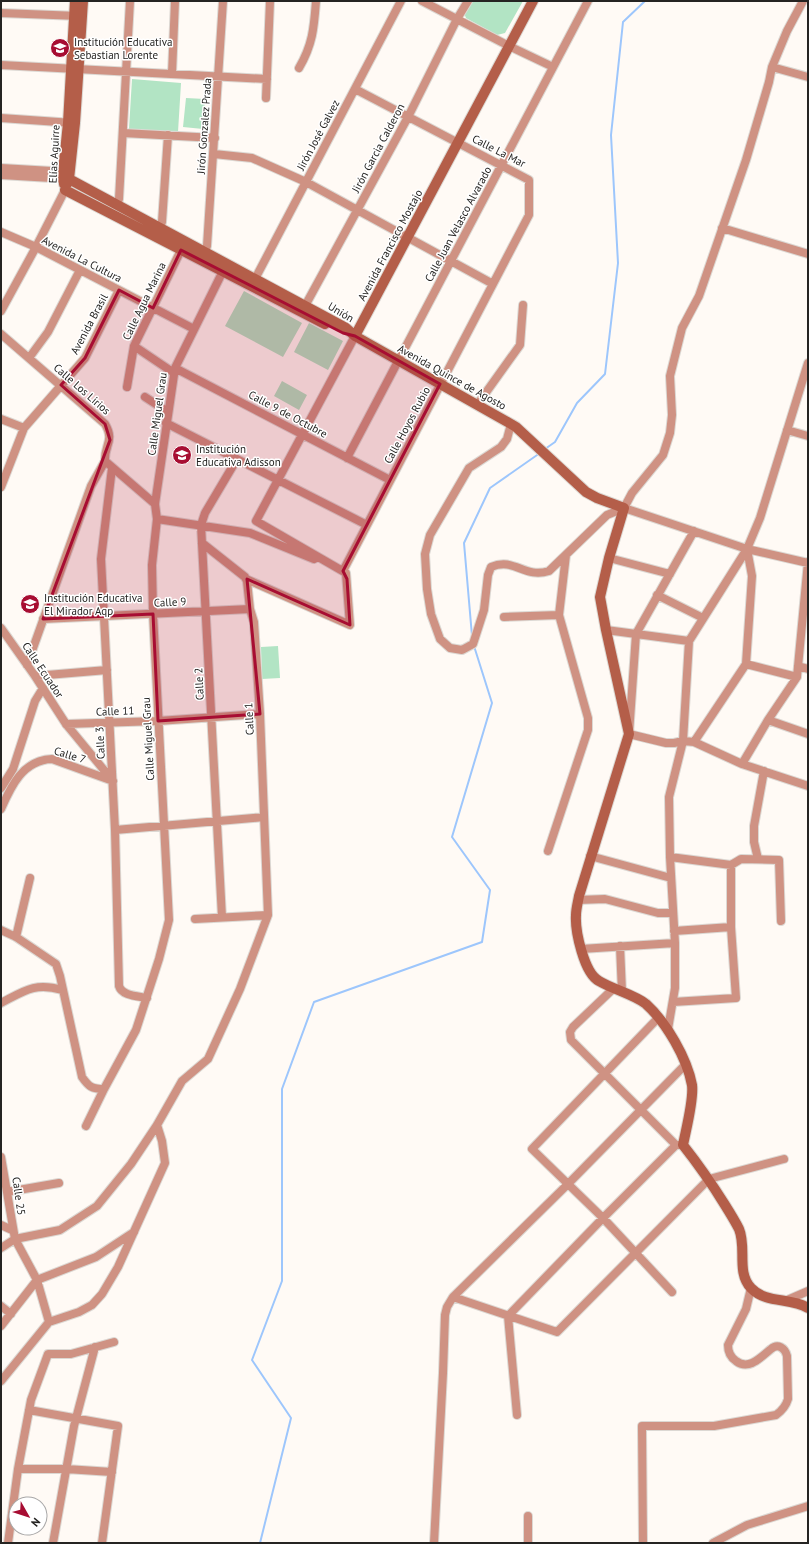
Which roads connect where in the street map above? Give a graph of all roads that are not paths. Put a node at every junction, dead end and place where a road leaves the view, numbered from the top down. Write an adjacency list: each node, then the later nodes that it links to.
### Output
1 (75, 1): 15 (street, Elías Aguirre)
2 (83, 1): 15 (street, Elías Aguirre)
3 (130, 1): 23 (street)
4 (175, 1): 24 (street)
5 (223, 1): 25 (street, Jirón Gonzalez Prada)
6 (270, 1): 27 (street)
7 (316, 1): 21 (street)
8 (401, 1): 28 (street, Jirón José Galvez)
9 (422, 1): 16 (street)
10 (468, 1): 16 (street, Jirón Garcia Calderon)
11 (533, 1): 17 (street, Avenida Francisco Mostajo)
12 (588, 1): 19 (street, Calle Juan Velasco Alvarado)
13 (803, 1): 20 (street)
14 (1, 13): 15 (street)
15 (78, 16): 22 (street, Elías Aguirre)
16 (457, 19): 17 (street); 30 (street, Jirón Garcia Calderon)
17 (509, 46): 19 (street); 36 (street, Avenida Francisco Mostajo)
18 (1, 65): 22 (street)
19 (553, 67): 38 (street, Calle Juan Velasco Alvarado)
20 (772, 67): 26 (street); 48 (street)
21 (299, 68)
22 (75, 69): 23 (street); 32 (street, Elías Aguirre)
23 (126, 72): 24 (street); 33 (street)
24 (172, 74): 25 (street)
25 (218, 77): 27 (street); 35 (street, Jirón Gonzalez Prada)
26 (808, 77)
27 (267, 79): 29 (street)
28 (355, 89): 30 (street, Calle La Mar); 43 (street, Jirón José Galvez)
29 (266, 98)
30 (408, 116): 36 (street, Calle La Mar); 46 (street, Jirón Garcia Calderon)
31 (1, 118): 32 (street)
32 (72, 123): 41 (street, Elías Aguirre)
33 (123, 133): 34 (street); 45 (street)
34 (168, 135): 35 (street); 47 (street)
35 (215, 138): 37 (street, Jirón Gonzalez Prada)
36 (458, 143): 38 (street, Calle La Mar); 50 (street, Avenida Francisco Mostajo)
37 (214, 154): 43 (street); 53 (street, Jirón Gonzalez Prada)
38 (502, 164): 42 (street, Calle La Mar); 55 (street, Calle Juan Velasco Alvarado)
39 (1, 168): 41 (street)
40 (1, 175): 41 (street)
41 (66, 175): 44 (street, Elías Aguirre); 45 (street, Unión)
42 (529, 180): 59 (street, Calle Hoyos Rubio)
43 (306, 182): 46 (street); 58 (street, Jirón José Galvez)
44 (64, 190): 51 (street); 52 (street, Unión)
45 (117, 205): 47 (street, Unión)
46 (357, 210): 50 (street); 62 (street, Jirón Garcia Calderon)
47 (160, 228): 53 (street, Unión)
48 (722, 228): 54 (street); 94 (street)
49 (1, 232): 51 (street, Avenida La Cultura)
50 (407, 238): 55 (street); 67 (street, Avenida Francisco Mostajo)
51 (36, 247): 56 (street, Avenida La Cultura); 64 (street)
52 (181, 250): 57 (street, Unión); 63 (street, Calle Agua Marina)
53 (205, 252): 58 (street, Unión)
54 (808, 254)
55 (451, 261): 59 (street); 70 (street, Calle Juan Velasco Alvarado)
56 (80, 270): 60 (street, Avenida La Cultura); 69 (street)
57 (223, 271): 65 (street, Calle Miguel Grau); 67 (street, Unión)
58 (255, 279): 62 (street, Unión)
59 (493, 284): 73 (street, Calle Hoyos Rubio)
60 (119, 290): 63 (street, Avenida La Cultura); 74 (street, Avenida Brasil)
61 (523, 305): 77 (street)
62 (305, 306): 67 (street, Unión)
63 (153, 308): 65 (street, Avenida La Cultura); 68 (street, Calle Agua Marina)
64 (1, 311)
65 (194, 329): 72 (street, Calle Miguel Grau)
66 (1, 334): 69 (street, Calle Los Lirios)
67 (355, 336): 70 (street, Avenida Quince de Agosto); 84 (street, Avenida Francisco Mostajo)
68 (134, 346): 72 (street, Calle 9 de Octubre); 75 (street, Calle Agua Marina)
69 (29, 358): 74 (street, Calle Los Lirios)
70 (398, 361): 73 (street, Avenida Quince de Agosto); 86 (street, Calle Juan Velasco Alvarado)
71 (808, 364): 83 (street)
72 (174, 370): 78 (street, Calle Miguel Grau); 84 (street, Calle 9 de Octubre)
73 (440, 384): 77 (street, Avenida Quince de Agosto); 91 (street, Calle Hoyos Rubio)
74 (61, 385): 82 (street, Avenida Brasil); 88 (street, Calle Los Lirios)
75 (127, 388)
76 (145, 397): 78 (street)
77 (477, 405): 81 (street, Avenida Quince de Agosto)
78 (168, 412): 80 (street, Calle Miguel Grau)
79 (1, 419): 82 (street)
80 (166, 423): 87 (street); 93 (street, Calle Miguel Grau)
81 (511, 424): 94 (street, Avenida Quince de Agosto); 101 (street)
82 (24, 428): 92 (street, Avenida Brasil)
83 (787, 430): 85 (street); 100 (street)
84 (302, 435): 86 (street, Calle 9 de Octubre); 90 (street, Avenida Francisco Mostajo)
85 (808, 436)
86 (347, 458): 91 (street, Calle 9 de Octubre)
87 (237, 459): 90 (street); 96 (street, Calle 2)
88 (105, 461): 89 (street); 118 (street, Calle Los Lirios)
89 (112, 468): 93 (street); 114 (street, Calle 3)
90 (278, 480): 97 (street); 104 (street, Avenida Francisco Mostajo)
91 (390, 480): 97 (street, Calle Hoyos Rubio)
92 (1, 487)
93 (155, 504): 95 (street, Calle Miguel Grau)
94 (624, 508): 98 (street); 101 (street); 102 (street)
95 (158, 519): 96 (street); 112 (street, Calle Miguel Grau)
96 (202, 525): 99 (street, Calle 2); 104 (street)
97 (367, 525): 104 (street, Calle Hoyos Rubio)
98 (694, 531): 100 (street); 105 (street)
99 (202, 543): 106 (street); 111 (street, Calle 2)
100 (747, 549): 103 (street); 117 (street); 123 (street)
101 (566, 555): 113 (street)
102 (609, 558): 105 (street); 120 (street)
103 (808, 563): 116 (street)
104 (343, 571): 107 (street)
105 (670, 574): 108 (street)
106 (246, 579): 107 (street); 109 (street, Calle 1)
107 (266, 587): 109 (street)
108 (657, 595): 117 (street); 121 (street)
109 (249, 598): 110 (street, Calle 1)
110 (250, 609): 111 (street, Calle 9); 131 (street, Calle 1)
111 (206, 611): 112 (street, Calle 9); 132 (street, Calle 2)
112 (153, 614): 114 (street, Calle 9); 134 (street, Calle Miguel Grau)
113 (559, 615): 115 (street); 153 (street)
114 (104, 616): 118 (street, Calle 9); 127 (street, Calle 3)
115 (504, 617)
116 (805, 617): 125 (street)
117 (703, 618): 122 (street)
118 (43, 620): 124 (street, Calle Los Lirios)
119 (1, 628): 124 (street, Calle Ecuador)
120 (606, 630): 121 (street); 137 (street)
121 (636, 634): 122 (street); 137 (street)
122 (689, 641): 139 (street)
123 (746, 664): 129 (street); 140 (street)
124 (27, 665): 128 (street, Calle Ecuador)
125 (798, 666): 126 (street); 129 (street)
126 (808, 669)
127 (107, 670): 128 (street); 135 (street, Calle 3)
128 (35, 676): 130 (street, Calle Ecuador)
129 (797, 677): 133 (street)
130 (43, 688): 136 (street, Calle Ecuador); 142 (street)
131 (260, 714): 132 (street, Calle 11); 149 (street, Calle 1)
132 (212, 717): 134 (street, Calle 11); 150 (street, Calle 2)
133 (768, 720): 138 (street); 141 (street)
134 (158, 721): 135 (street, Calle 11); 151 (street, Calle Miguel Grau)
135 (110, 723): 136 (street, Calle 11); 145 (street, Calle 3)
136 (66, 724): 145 (street, Calle Ecuador)
137 (629, 734): 139 (street); 154 (street)
138 (808, 734)
139 (682, 741): 140 (street); 155 (street)
140 (694, 742): 141 (street)
141 (742, 764): 143 (street)
142 (13, 769): 144 (street); 147 (street)
143 (764, 770): 146 (street); 156 (street)
144 (23, 772): 145 (street, Calle 7); 148 (street)
145 (113, 781): 152 (street, Calle 3)
146 (808, 786)
147 (1, 788)
148 (1, 809)
149 (264, 817): 150 (street); 162 (street, Calle 1)
150 (217, 821): 151 (street); 163 (street, Calle 2)
151 (164, 825): 152 (street); 175 (street, Calle Miguel Grau)
152 (116, 830): 175 (street, Calle 3)
153 (548, 851)
154 (590, 856): 159 (street); 160 (street)
155 (670, 857): 157 (street); 159 (street)
156 (758, 860): 157 (street); 165 (street)
157 (731, 865): 166 (street)
158 (30, 878): 169 (street)
159 (671, 878): 161 (street)
160 (578, 900): 161 (street); 172 (street)
161 (673, 913): 168 (street)
162 (268, 915): 163 (street); 184 (street)
163 (222, 917): 164 (street)
164 (195, 919)
165 (781, 920)
166 (731, 927): 168 (street); 176 (street)
167 (1, 930): 169 (street)
168 (674, 931): 170 (street)
169 (16, 937): 173 (street)
170 (675, 943): 171 (street); 176 (street)
171 (620, 946): 172 (street); 174 (street)
172 (581, 949): 174 (street)
173 (62, 990): 177 (street); 182 (street)
174 (618, 990): 178 (street); 181 (street)
175 (146, 998): 182 (street, Calle Miguel Grau)
176 (673, 1002): 179 (street)
177 (1, 1003)
178 (658, 1016): 179 (street); 181 (street)
179 (668, 1029): 180 (street)
180 (686, 1064): 183 (street); 186 (street)
181 (604, 1073): 183 (street); 191 (street)
182 (104, 1089): 185 (street, Calle Miguel Grau)
183 (640, 1110): 186 (street); 191 (street)
184 (156, 1124): 196 (street); 197 (street)
185 (86, 1126)
186 (679, 1145): 189 (street); 193 (street)
187 (1, 1159): 192 (street, Calle 25)
188 (784, 1159): 189 (street)
189 (709, 1179): 199 (street); 201 (street)
190 (59, 1183): 192 (street)
191 (568, 1184): 193 (street); 204 (street)
192 (7, 1192): 195 (street, Calle 25)
193 (603, 1218): 199 (street); 209 (street)
194 (1, 1225): 195 (street)
195 (12, 1230): 197 (street, Calle 25)
196 (134, 1231): 200 (street); 210 (street)
197 (15, 1239): 198 (street); 200 (street, Calle 25)
198 (1, 1248)
199 (636, 1253): 203 (street); 209 (street)
200 (37, 1280): 208 (street); 210 (street, Calle 25)
201 (751, 1288): 205 (street); 228 (street)
202 (808, 1291): 205 (street)
203 (672, 1292)
204 (453, 1297): 209 (street); 223 (street)
205 (784, 1301): 207 (street)
206 (1, 1306): 208 (street)
207 (808, 1308)
208 (11, 1314): 211 (street)
209 (508, 1316): 216 (street)
210 (49, 1322): 214 (street)
211 (1, 1326)
212 (114, 1342): 213 (street)
213 (95, 1347): 215 (street); 217 (street)
214 (1, 1381)
215 (29, 1410): 217 (street); 219 (street)
216 (517, 1415)
217 (76, 1418): 218 (street); 220 (street)
218 (66, 1468): 219 (street); 220 (street); 225 (street)
219 (18, 1469): 224 (street)
220 (112, 1472): 226 (street)
221 (808, 1506): 229 (street)
222 (528, 1516): 227 (street)
223 (432, 1542)
224 (8, 1543)
225 (53, 1543)
226 (102, 1543)
227 (528, 1543)
228 (644, 1543)
229 (713, 1543)

